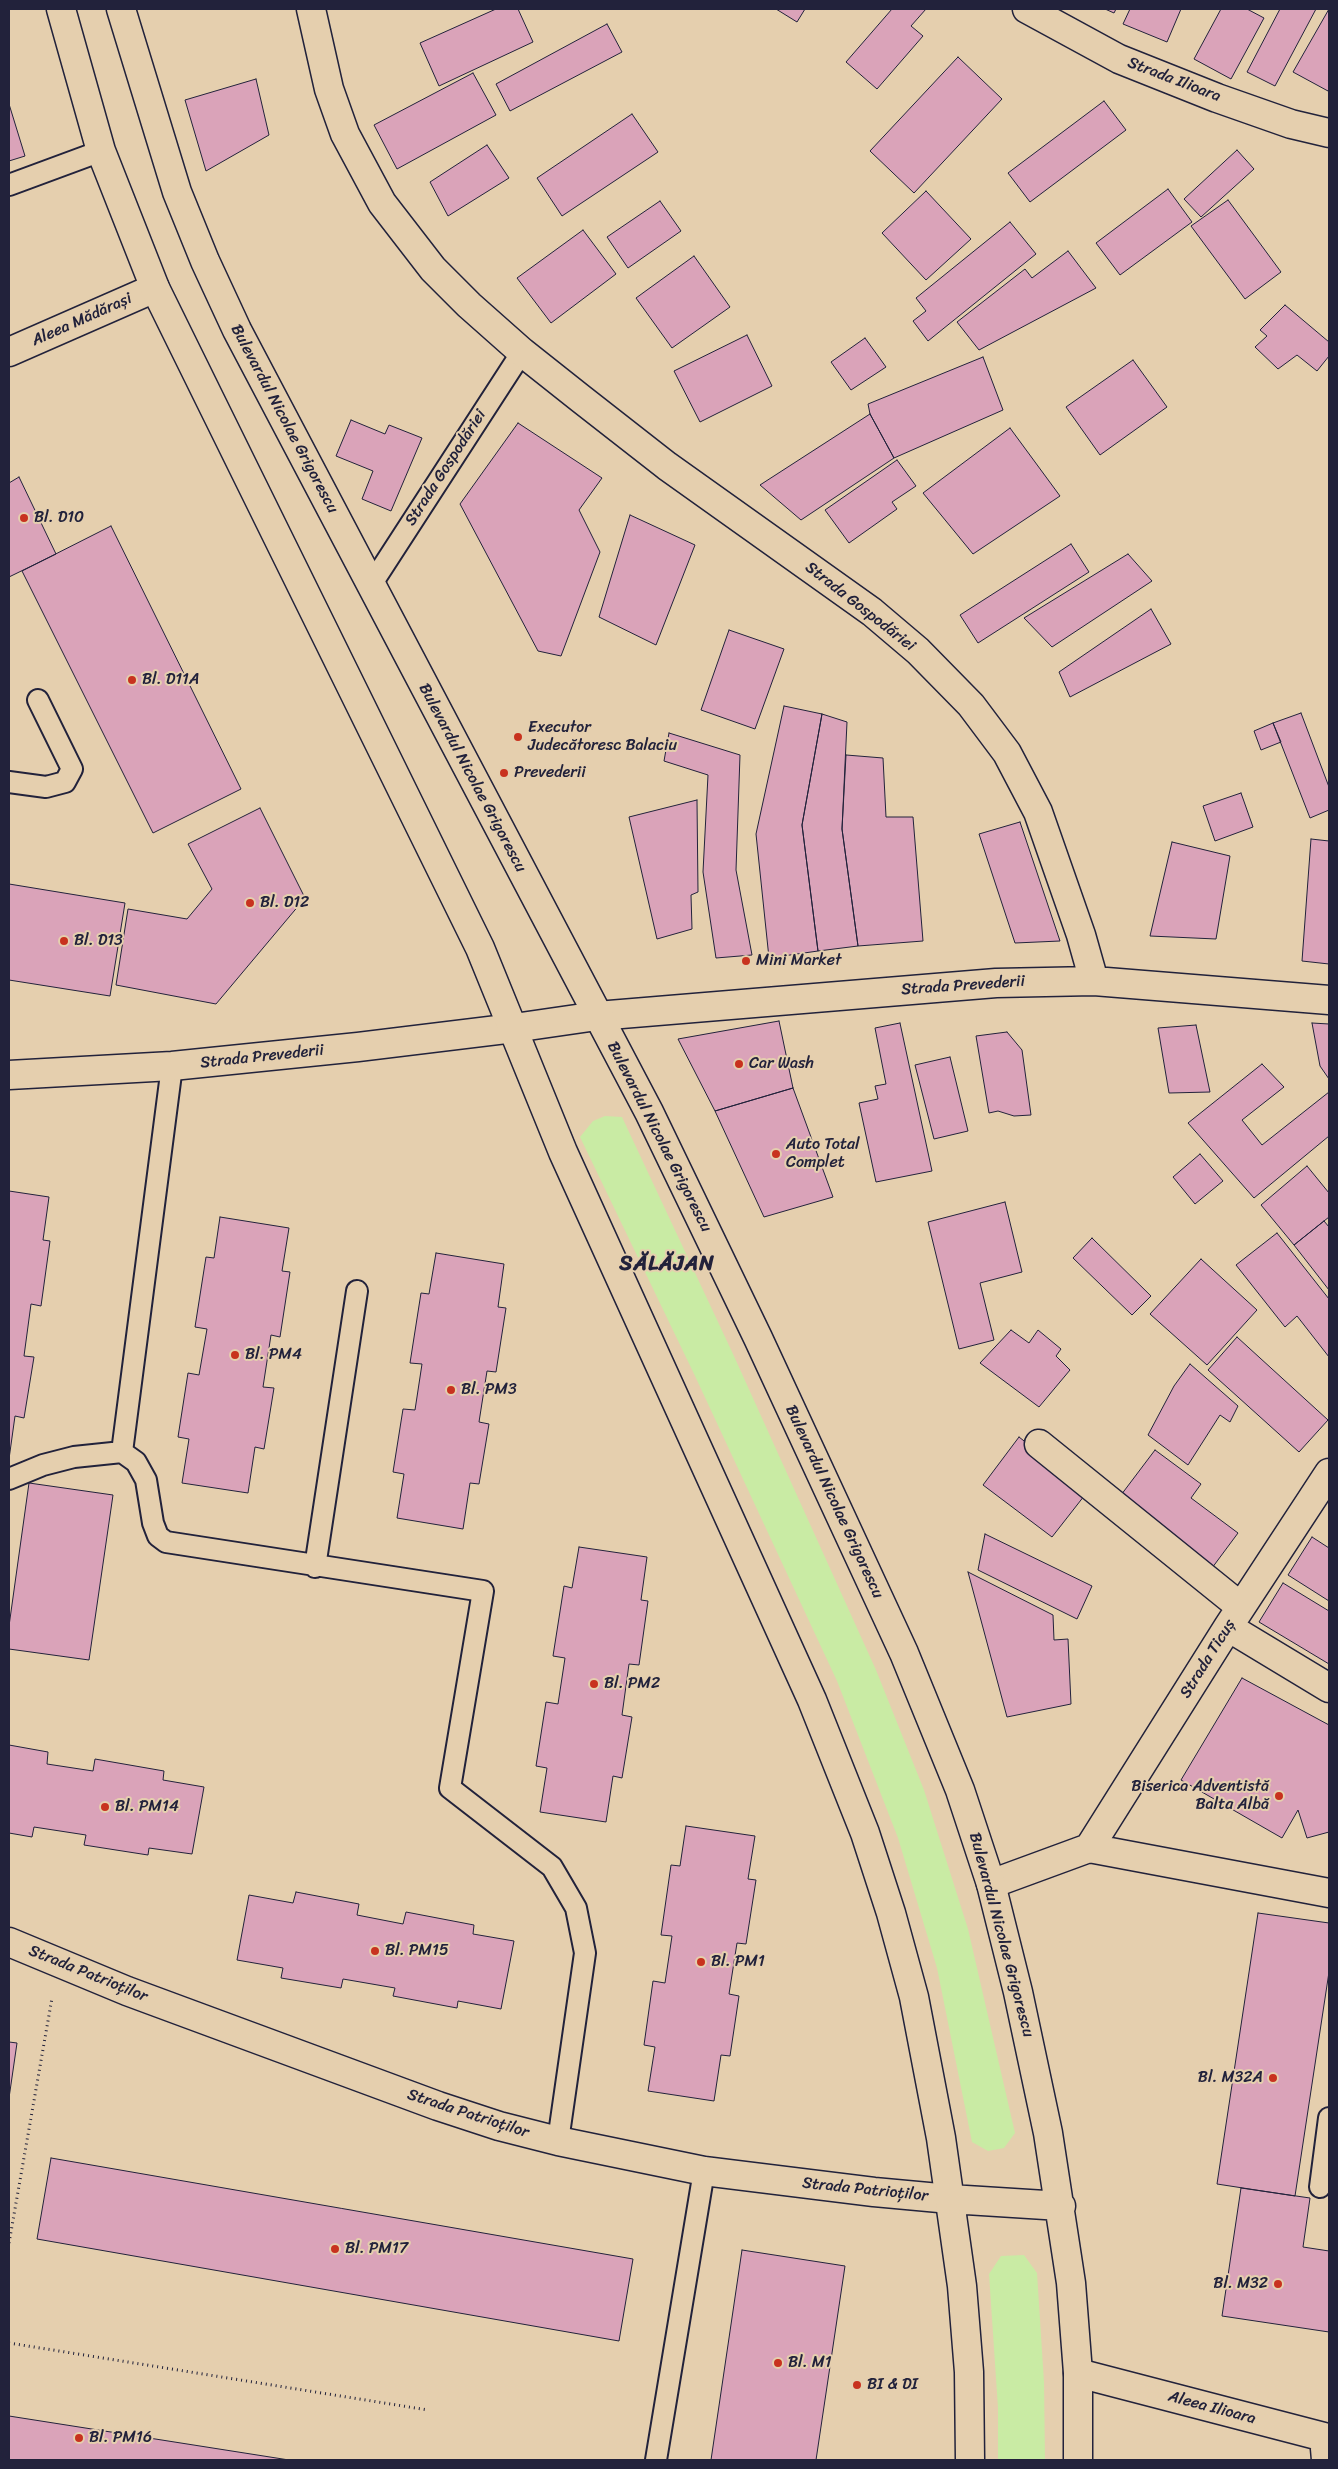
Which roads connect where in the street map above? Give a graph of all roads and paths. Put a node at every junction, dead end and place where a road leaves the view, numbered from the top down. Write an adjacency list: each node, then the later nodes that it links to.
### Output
1 (61, 9): 6 (main road)
2 (121, 9): 11 (main road, Bulevardul Nicolae Grigorescu)
3 (311, 9): 10 (main road, Strada Gospodăriei)
4 (1027, 9): 5 (main road, Strada Ilioara)
5 (1329, 133)
6 (101, 151): 7 (lane); 8 (main road)
7 (9, 185)
8 (155, 288): 9 (main road, Aleea Mădărași); 17 (main road)
9 (9, 352)
10 (522, 352): 11 (lane, Strada Gospodăriei); 14 (main road, Strada Gospodăriei)
11 (371, 585): 16 (main road, Bulevardul Nicolae Grigorescu)
12 (38, 700): 13 (lane)
13 (9, 782)
14 (1094, 981): 15 (main road, Strada Prevederii); 16 (main road, Strada Prevederii)
15 (1329, 1000)
16 (597, 1016): 17 (main road, Strada Prevederii); 29 (main road, Bulevardul Nicolae Grigorescu)
17 (514, 1028): 18 (main road, Strada Prevederii); 37 (main road)
18 (172, 1066): 19 (main road, Strada Prevederii); 22 (lane)
19 (9, 1075)
20 (357, 1291): 25 (lane)
21 (1039, 1444): 26 (main road)
22 (122, 1452): 24 (lane); 25 (lane)
23 (1329, 1473): 26 (main road, Strada Ticuș)
24 (9, 1479)
25 (314, 1567): 34 (lane)
26 (1234, 1617): 27 (main road); 28 (main road, Strada Ticuș)
27 (1329, 1688)
28 (1089, 1848): 29 (main road); 30 (main road)
29 (991, 1884): 38 (main road, Bulevardul Nicolae Grigorescu)
30 (1329, 1893)
31 (9, 1942): 32 (main road, Strada Patrioților)
32 (58, 1962): 34 (main road, Strada Patrioților); 39 (path)
33 (1329, 2118): 36 (lane)
34 (558, 2141): 35 (main road, Strada Patrioților)
35 (704, 2170): 37 (main road, Strada Patrioților); 44 (lane)
36 (1320, 2187)
37 (950, 2199): 38 (main road, Strada Patrioților); 45 (main road)
38 (1061, 2206): 41 (main road, Bulevardul Nicolae Grigorescu)
39 (9, 2243)
40 (9, 2343): 42 (path)
41 (1078, 2373): 43 (main road, Aleea Ilioara); 46 (main road, Bulevardul Nicolae Grigorescu)
42 (428, 2410)
43 (1326, 2445)
44 (656, 2460)
45 (970, 2460)
46 (1078, 2460)

